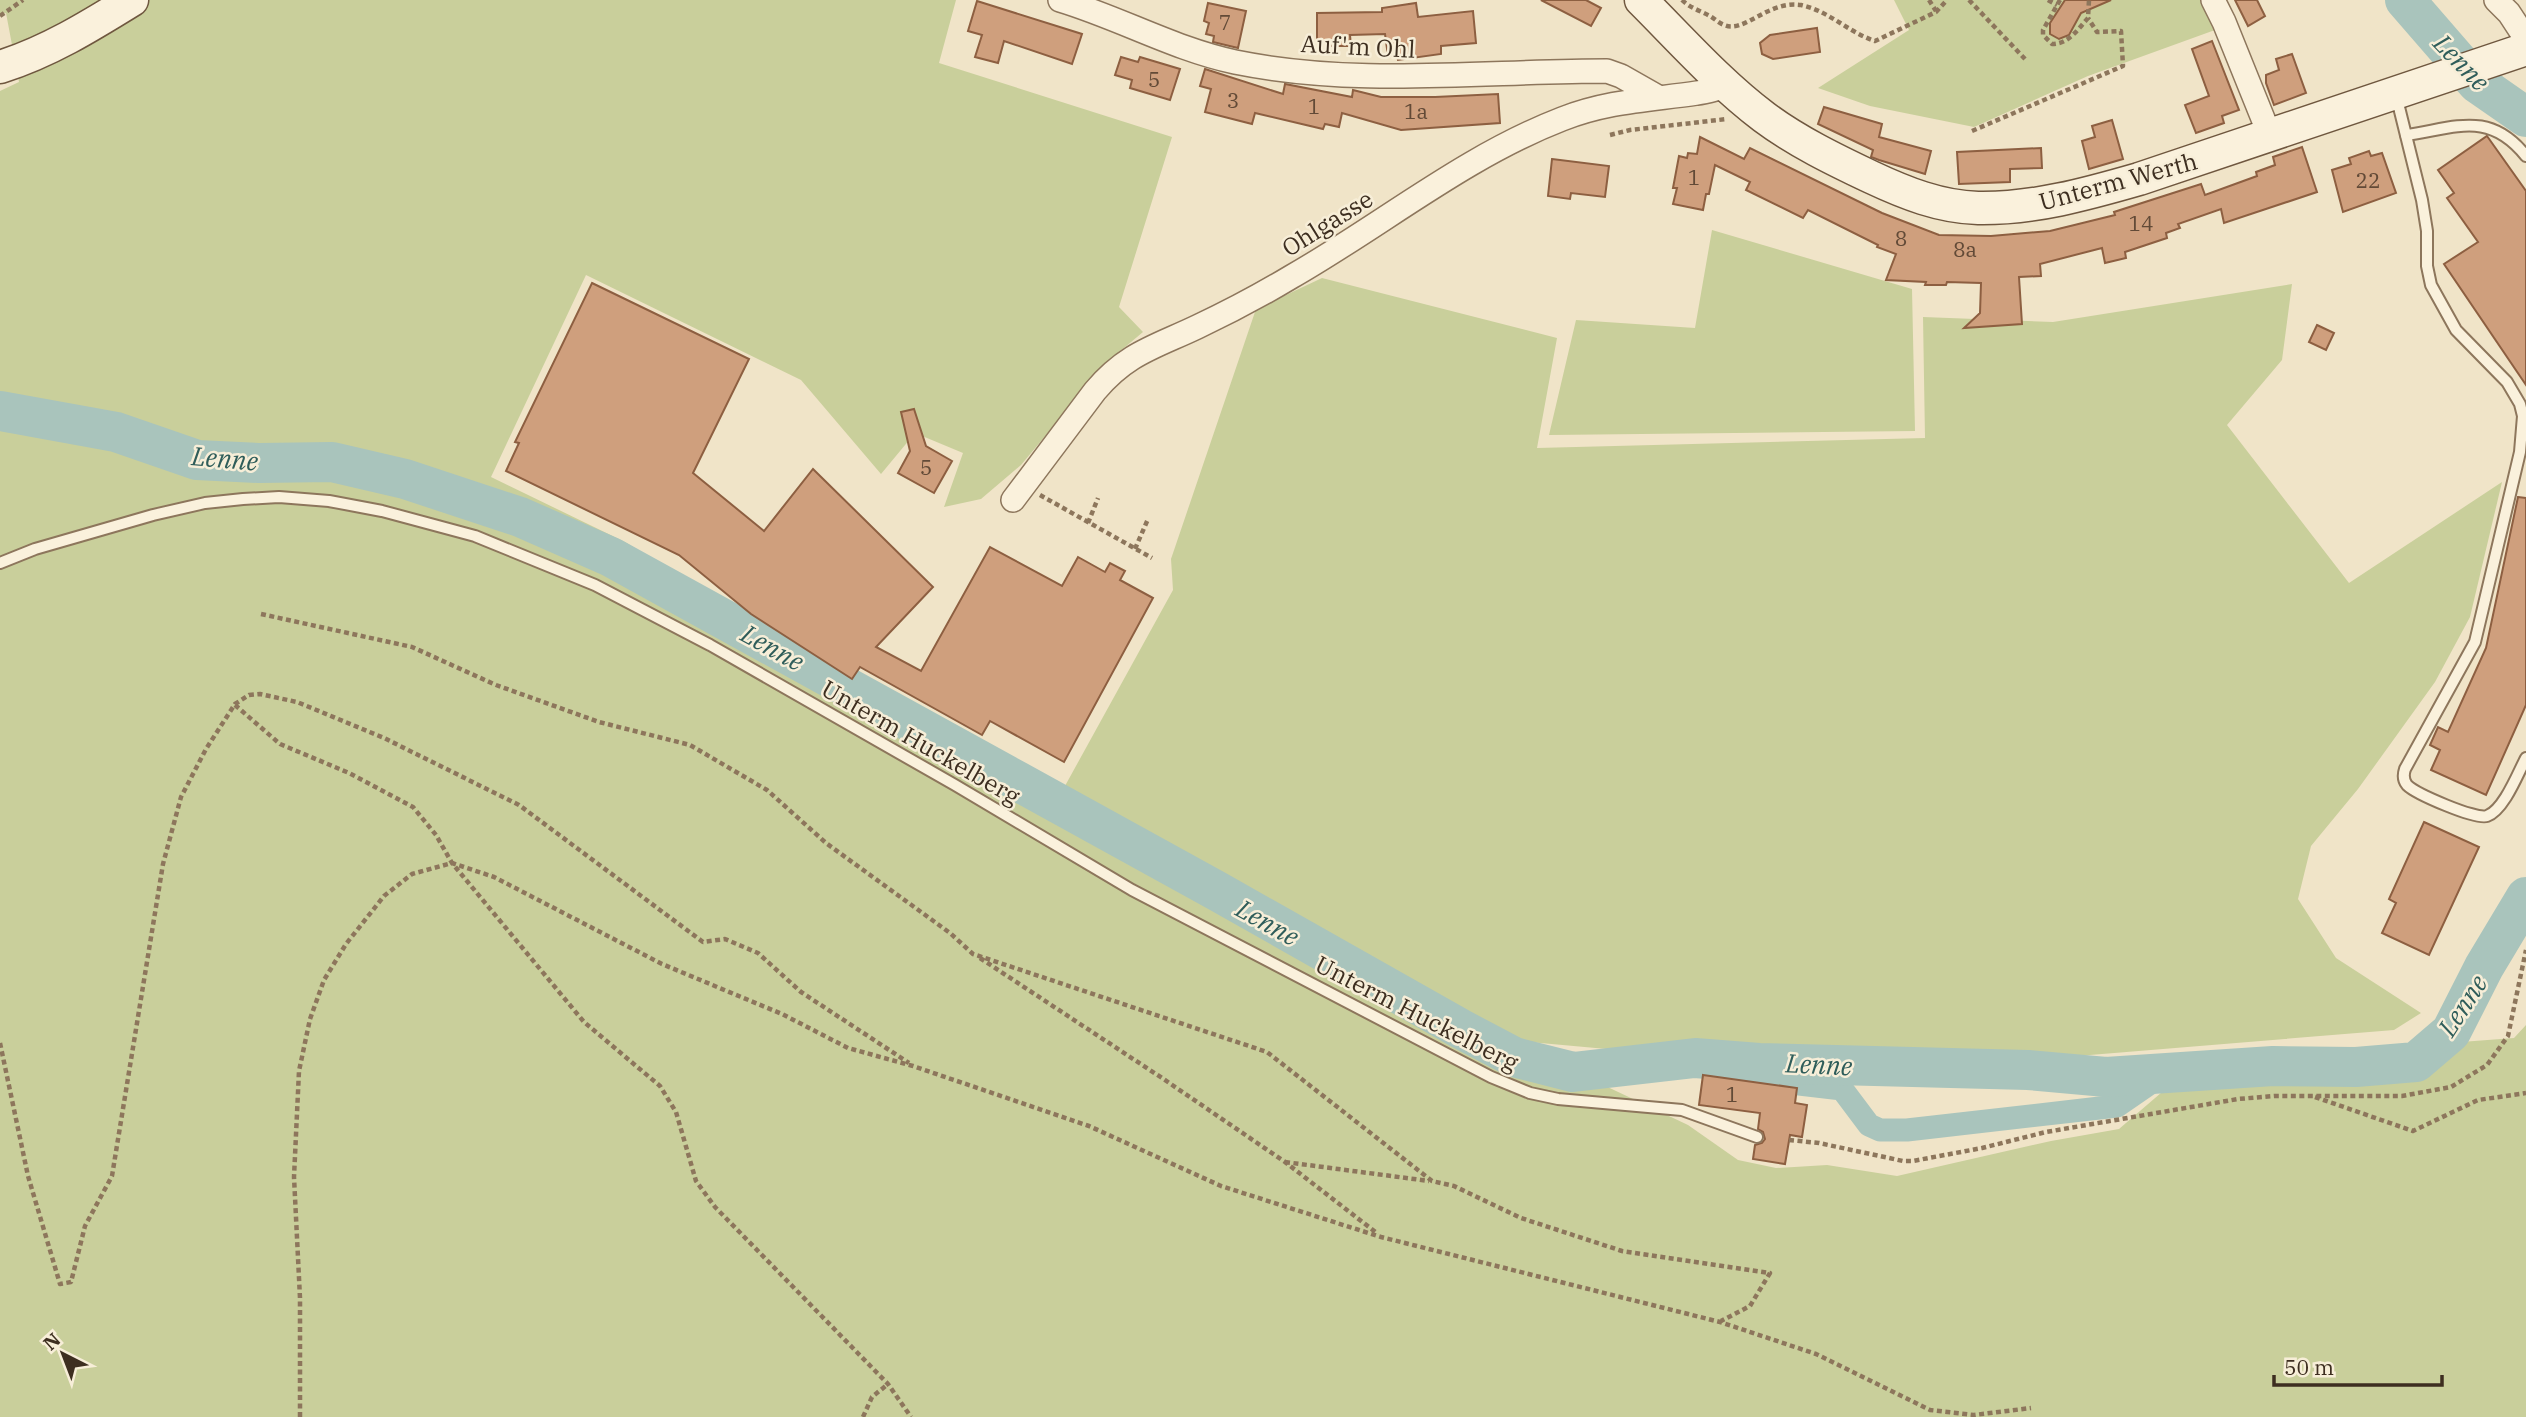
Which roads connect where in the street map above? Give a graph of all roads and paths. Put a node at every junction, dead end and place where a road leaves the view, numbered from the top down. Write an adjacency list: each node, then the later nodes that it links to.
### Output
1 (23, 0): 15 (path)
2 (132, 0): 19 (street)
3 (1060, 0): 22 (street, Auf'm Ohl)
4 (1641, 0): 21 (street, Unterm Werth)
5 (1682, 0): 14 (path)
6 (1929, 0): 14 (path)
7 (1947, 0): 14 (path)
8 (1969, 0): 18 (path)
9 (2048, 0): 13 (path)
10 (2089, 0): 16 (path)
11 (2213, 0): 26 (street)
12 (2496, 0): 17 (street)
13 (2058, 2): 16 (path)
14 (1936, 12)
15 (0, 16)
16 (2088, 18): 23 (path)
17 (2521, 47): 20 (street, Unterm Werth)
18 (2025, 59)
19 (0, 66)
20 (2395, 92): 25 (lane); 26 (street, Unterm Werth)
21 (1738, 95): 22 (street, Ohlgasse); 24 (path); 26 (street, Unterm Werth)
22 (1658, 97): 29 (street, Ohlgasse)
23 (1972, 131)
24 (1610, 135)
25 (2406, 135): 27 (lane); 28 (lane)
26 (2270, 136)
27 (2526, 156)
28 (2523, 452): 38 (lane)
29 (1019, 493): 32 (path)
30 (1098, 498): 32 (path)
31 (1148, 519): 33 (path)
32 (1088, 523): 33 (path)
33 (1135, 548): 34 (path)
34 (1152, 558)
35 (0, 563): 46 (lane, Unterm Huckelberg)
36 (261, 614): 41 (path)
37 (235, 704): 39 (path); 42 (path); 43 (path)
38 (2526, 758)
39 (452, 863): 43 (path); 52 (path); 54 (path)
40 (2526, 950): 45 (path)
41 (974, 954): 48 (path); 49 (path)
42 (0, 1043)
43 (913, 1066): 50 (path)
44 (2526, 1093): 45 (path)
45 (2311, 1095): 47 (path)
46 (1757, 1137)
47 (1789, 1140)
48 (1284, 1162): 49 (path); 50 (path)
49 (1432, 1181): 51 (path)
50 (1381, 1237): 51 (path)
51 (1720, 1322): 53 (path)
52 (888, 1384): 55 (path); 56 (path)
53 (2031, 1408)
54 (300, 1417)
55 (863, 1417)
56 (911, 1417)

